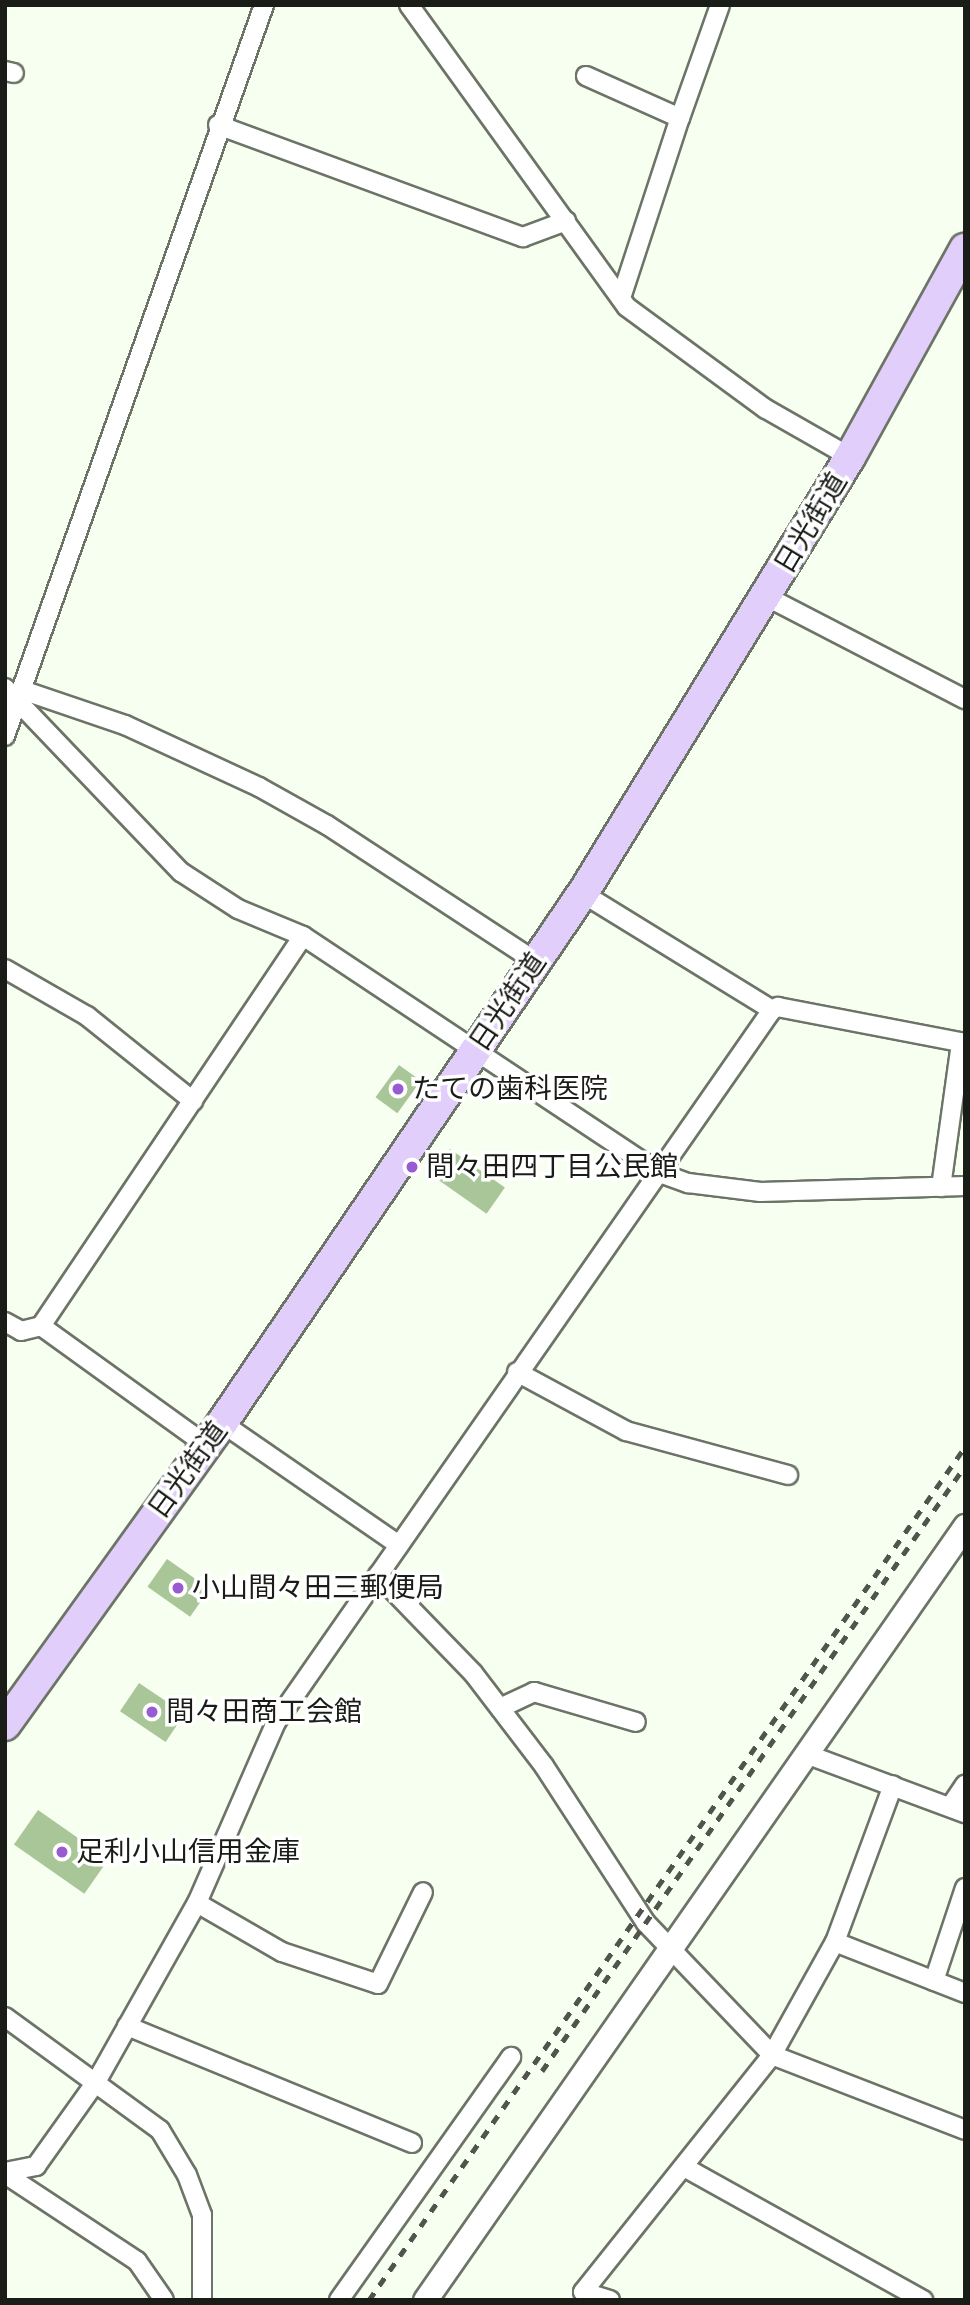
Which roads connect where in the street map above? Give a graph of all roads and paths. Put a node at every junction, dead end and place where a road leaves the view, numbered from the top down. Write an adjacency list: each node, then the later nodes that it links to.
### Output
1 (264, 5): 6 (street)
2 (408, 5): 7 (street)
3 (720, 5): 5 (street)
4 (586, 76): 5 (street)
5 (680, 118): 9 (street)
6 (218, 125): 7 (street); 12 (street)
7 (566, 221): 9 (street)
8 (965, 249): 10 (highway, 日光街道)
9 (621, 298): 10 (street)
10 (850, 457): 11 (highway, 日光街道)
11 (767, 597): 13 (street); 15 (highway, 日光街道)
12 (15, 694): 14 (street); 16 (street); 17 (street)
13 (965, 699)
14 (5, 736)
15 (582, 893): 17 (highway, 日光街道); 19 (street)
16 (303, 936): 21 (street); 22 (street)
17 (536, 961): 21 (highway, 日光街道)
18 (5, 969): 22 (street)
19 (772, 1010): 20 (street); 23 (street)
20 (963, 1042): 24 (street)
21 (474, 1053): 23 (street); 29 (highway, 日光街道)
22 (193, 1101): 27 (street)
23 (660, 1173): 24 (street); 28 (street)
24 (942, 1186): 25 (street)
25 (965, 1186)
26 (5, 1322): 27 (street)
27 (41, 1326): 29 (street)
28 (517, 1372): 30 (street); 32 (street)
29 (214, 1434): 32 (street); 36 (highway, 日光街道)
30 (788, 1475)
31 (965, 1526): 37 (street)
32 (399, 1545): 33 (street)
33 (377, 1575): 34 (street); 43 (street)
34 (500, 1709): 35 (street); 45 (street)
35 (636, 1722)
36 (5, 1725)
37 (806, 1754): 38 (street); 45 (street)
38 (893, 1785): 40 (street); 44 (street)
39 (965, 1785): 40 (street)
40 (958, 1810)
41 (965, 1888): 46 (street)
42 (423, 1892): 43 (street)
43 (197, 1903): 49 (street)
44 (835, 1942): 46 (street); 50 (street)
45 (669, 1946): 50 (street); 61 (street)
46 (934, 1980): 47 (street)
47 (965, 1993)
48 (5, 2017): 52 (street)
49 (127, 2026): 52 (street); 54 (street)
50 (772, 2055): 53 (street); 55 (street)
51 (511, 2057): 60 (street)
52 (96, 2082): 56 (street); 59 (street)
53 (965, 2130)
54 (412, 2143)
55 (684, 2166): 57 (street); 63 (street)
56 (5, 2173): 58 (street)
57 (581, 2296): 62 (street)
58 (159, 2297)
59 (202, 2300)
60 (339, 2300)
61 (425, 2300)
62 (610, 2300)
63 (923, 2300)

